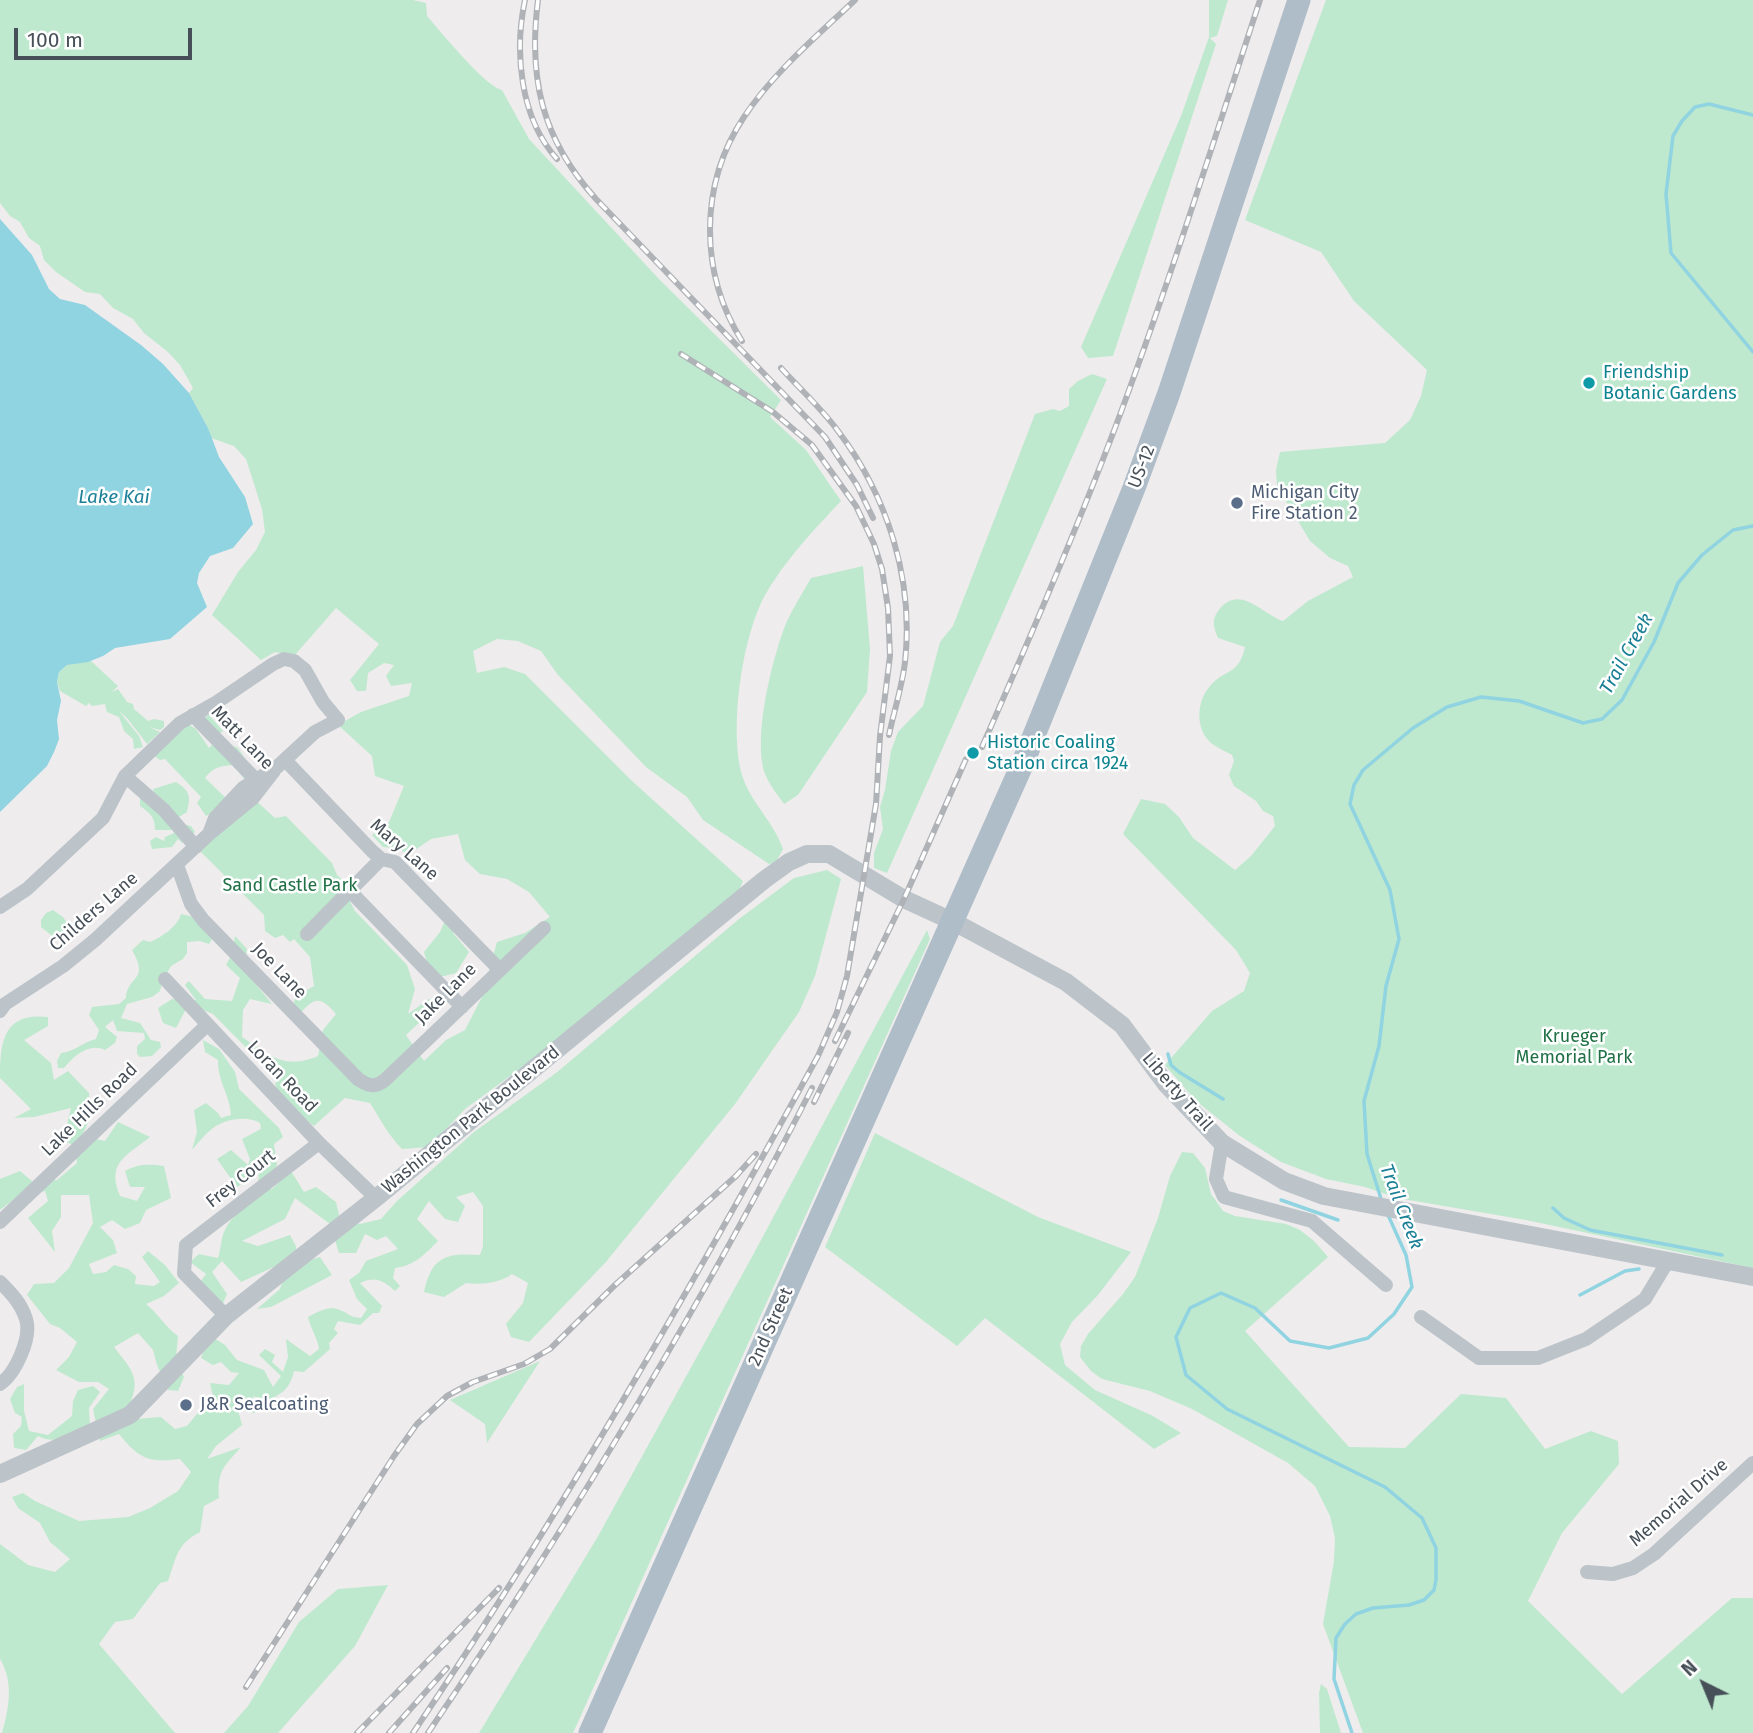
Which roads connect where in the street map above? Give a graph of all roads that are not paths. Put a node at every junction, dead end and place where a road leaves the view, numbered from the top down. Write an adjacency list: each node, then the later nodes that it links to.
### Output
1 (1299, 0): 11 (main road, US-12)
2 (193, 715): 3 (street, Childers Lane); 4 (street); 5 (street, Matt Lane)
3 (281, 764): 5 (street, Childers Lane); 7 (street, Mary Lane)
4 (125, 776): 6 (street); 10 (street)
5 (259, 783): 6 (street, Childers Lane)
6 (196, 847): 8 (street, Childers Lane)
7 (381, 859): 9 (street); 14 (street, Mary Lane)
8 (177, 865): 17 (street, Childers Lane); 19 (street, Joe Lane)
9 (349, 890): 13 (street); 16 (street)
10 (0, 907)
11 (954, 922): 21 (street, Liberty Trail); 22 (street, Washington Park Boulevard); 34 (main road, 2nd Street)
12 (544, 928): 14 (street, Jake Lane)
13 (307, 934)
14 (499, 969): 16 (street, Jake Lane)
15 (165, 979): 18 (street, Loran Road)
16 (462, 1007): 19 (street, Jake Lane)
17 (0, 1011)
18 (206, 1026): 20 (street, Loran Road); 23 (street, Lake Hills Road)
19 (375, 1086)
20 (319, 1143): 22 (street, Loran Road); 28 (street, Frey Court)
21 (1222, 1143): 24 (street, Liberty Trail); 27 (street)
22 (376, 1198): 28 (street, Washington Park Boulevard)
23 (0, 1222)
24 (1668, 1261): 25 (street, Liberty Trail); 29 (street)
25 (1753, 1277)
26 (0, 1282): 30 (street)
27 (1386, 1285)
28 (226, 1316): 32 (street, Washington Park Boulevard)
29 (1421, 1317)
30 (0, 1384)
31 (1753, 1463): 33 (street, Memorial Drive)
32 (0, 1474)
33 (1587, 1572)
34 (590, 1733)

